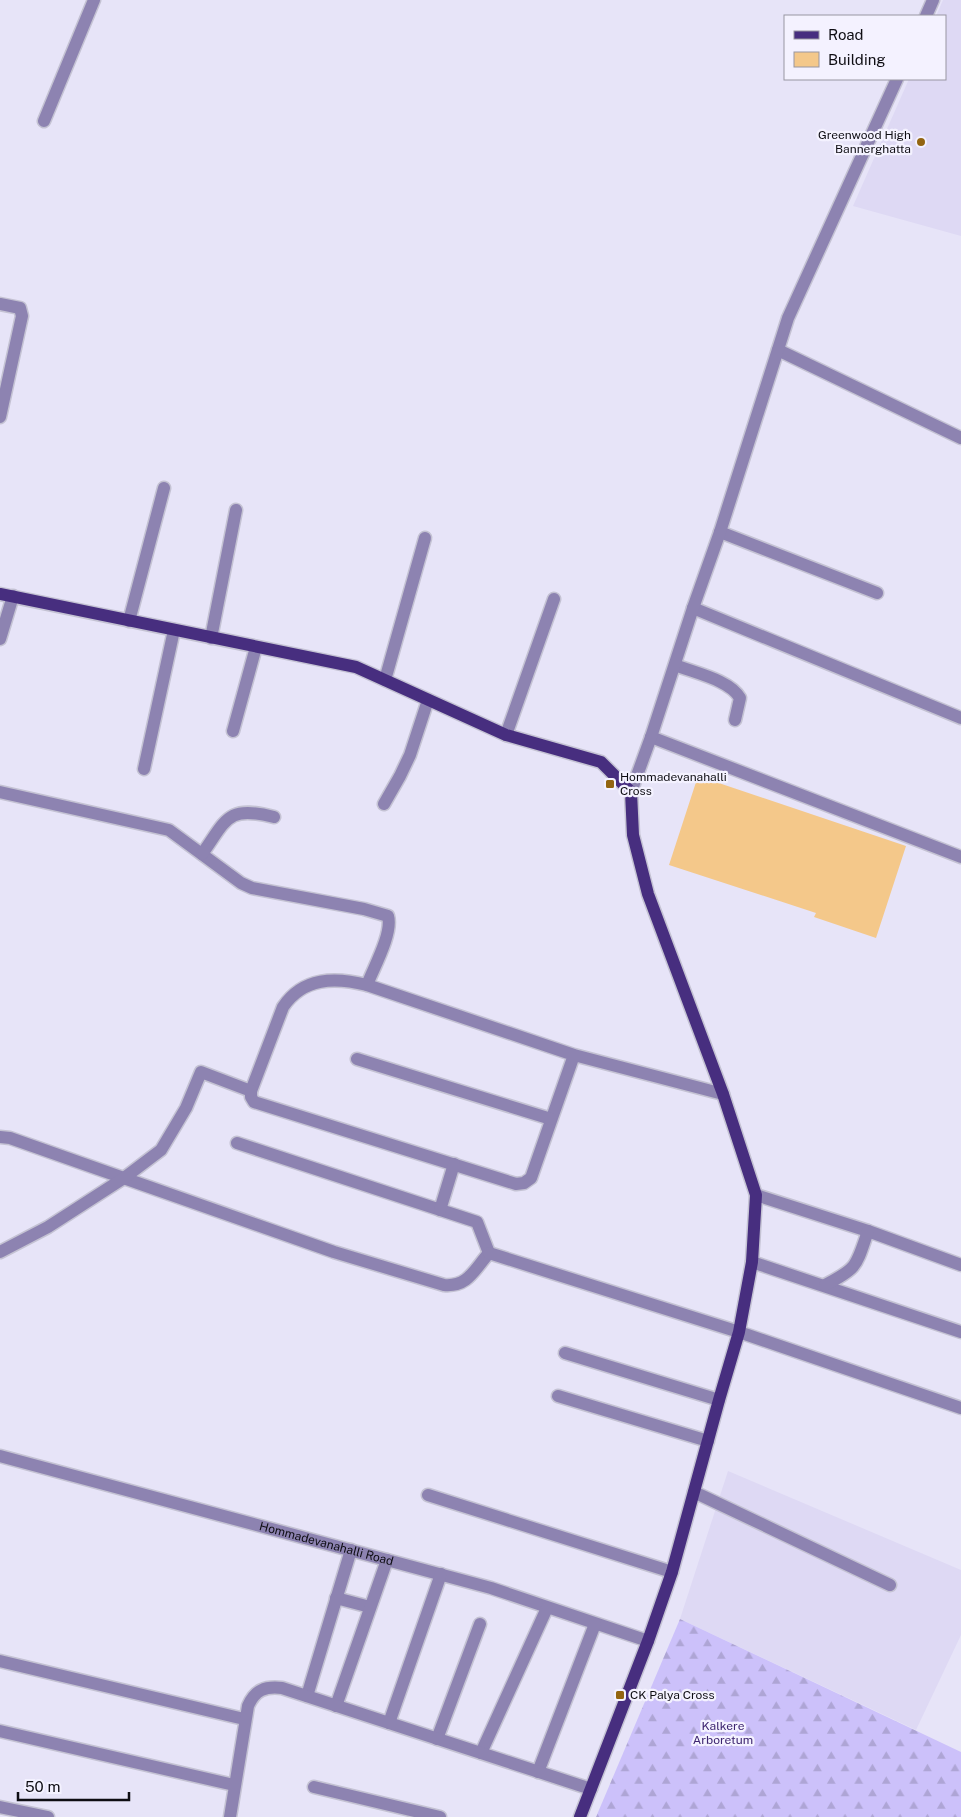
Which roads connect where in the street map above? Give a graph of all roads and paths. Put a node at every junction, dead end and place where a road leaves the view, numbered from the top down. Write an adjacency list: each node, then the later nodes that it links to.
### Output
1 (94, 0): 5 (street)
2 (933, 0): 3 (street)
3 (926, 15)
4 (897, 80): 7 (street)
5 (44, 121)
6 (0, 304): 8 (street)
7 (778, 350): 9 (street); 12 (street)
8 (0, 417)
9 (961, 438)
10 (164, 488): 19 (street)
11 (236, 510): 21 (street)
12 (720, 532): 14 (street); 18 (street)
13 (424, 538): 25 (street)
14 (877, 593)
15 (0, 594): 16 (main road)
16 (13, 596): 19 (main road); 22 (street)
17 (554, 599): 30 (street)
18 (693, 608): 24 (street); 27 (street)
19 (129, 621): 20 (main road)
20 (174, 630): 21 (main road); 32 (street)
21 (211, 638): 23 (main road)
22 (0, 639)
23 (256, 647): 25 (main road); 29 (street)
24 (675, 665): 28 (street); 31 (street)
25 (384, 680): 26 (main road)
26 (428, 700): 30 (main road); 35 (street)
27 (961, 718)
28 (735, 720)
29 (233, 731)
30 (506, 735): 34 (main road)
31 (651, 737): 34 (street); 38 (street)
32 (144, 770)
33 (0, 792): 37 (street)
34 (631, 792): 43 (main road)
35 (384, 804)
36 (274, 818): 37 (street)
37 (202, 854): 39 (street)
38 (961, 857)
39 (368, 984): 40 (street); 42 (street)
40 (574, 1054): 43 (street); 44 (street)
41 (357, 1059): 44 (street)
42 (251, 1091): 47 (street); 48 (street)
43 (723, 1094): 49 (main road)
44 (551, 1119): 47 (street)
45 (0, 1137): 48 (street)
46 (236, 1143): 50 (street)
47 (454, 1164): 50 (street)
48 (124, 1178): 52 (street); 53 (street)
49 (756, 1194): 51 (street); 54 (main road)
50 (440, 1210): 53 (street)
51 (868, 1231): 55 (street); 56 (street)
52 (0, 1252)
53 (489, 1253): 58 (street)
54 (752, 1262): 56 (street); 58 (main road)
55 (961, 1266)
56 (824, 1286): 57 (street)
57 (960, 1330)
58 (739, 1332): 61 (main road); 62 (street)
59 (565, 1353): 61 (street)
60 (558, 1396): 63 (street)
61 (719, 1400): 63 (main road)
62 (961, 1408)
63 (708, 1442): 65 (main road)
64 (0, 1456): 67 (street, Hommadevanahalli Road)
65 (694, 1492): 69 (main road); 71 (street)
66 (428, 1495): 69 (street)
67 (350, 1550): 68 (street, Hommadevanahalli Road); 72 (street)
68 (386, 1560): 70 (street, Hommadevanahalli Road); 73 (street)
69 (672, 1572): 77 (main road)
70 (441, 1574): 74 (street, Hommadevanahalli Road); 82 (street)
71 (890, 1585)
72 (336, 1598): 73 (street); 79 (street)
73 (370, 1607): 80 (street)
74 (547, 1608): 76 (street, Hommadevanahalli Road); 85 (street)
75 (480, 1624): 84 (street)
76 (595, 1624): 77 (street, Hommadevanahalli Road); 86 (street)
77 (648, 1641): 89 (main road)
78 (0, 1661): 81 (street)
79 (307, 1696): 80 (street); 81 (street)
80 (336, 1706): 82 (street)
81 (244, 1719): 87 (street)
82 (389, 1724): 84 (street)
83 (0, 1731): 87 (street)
84 (437, 1739): 85 (street)
85 (480, 1753): 86 (street)
86 (538, 1772): 89 (street)
87 (234, 1785): 92 (street)
88 (314, 1787): 93 (street)
89 (592, 1789): 94 (main road)
90 (0, 1807): 91 (street)
91 (48, 1817)
92 (230, 1817)
93 (440, 1817)
94 (580, 1817)

